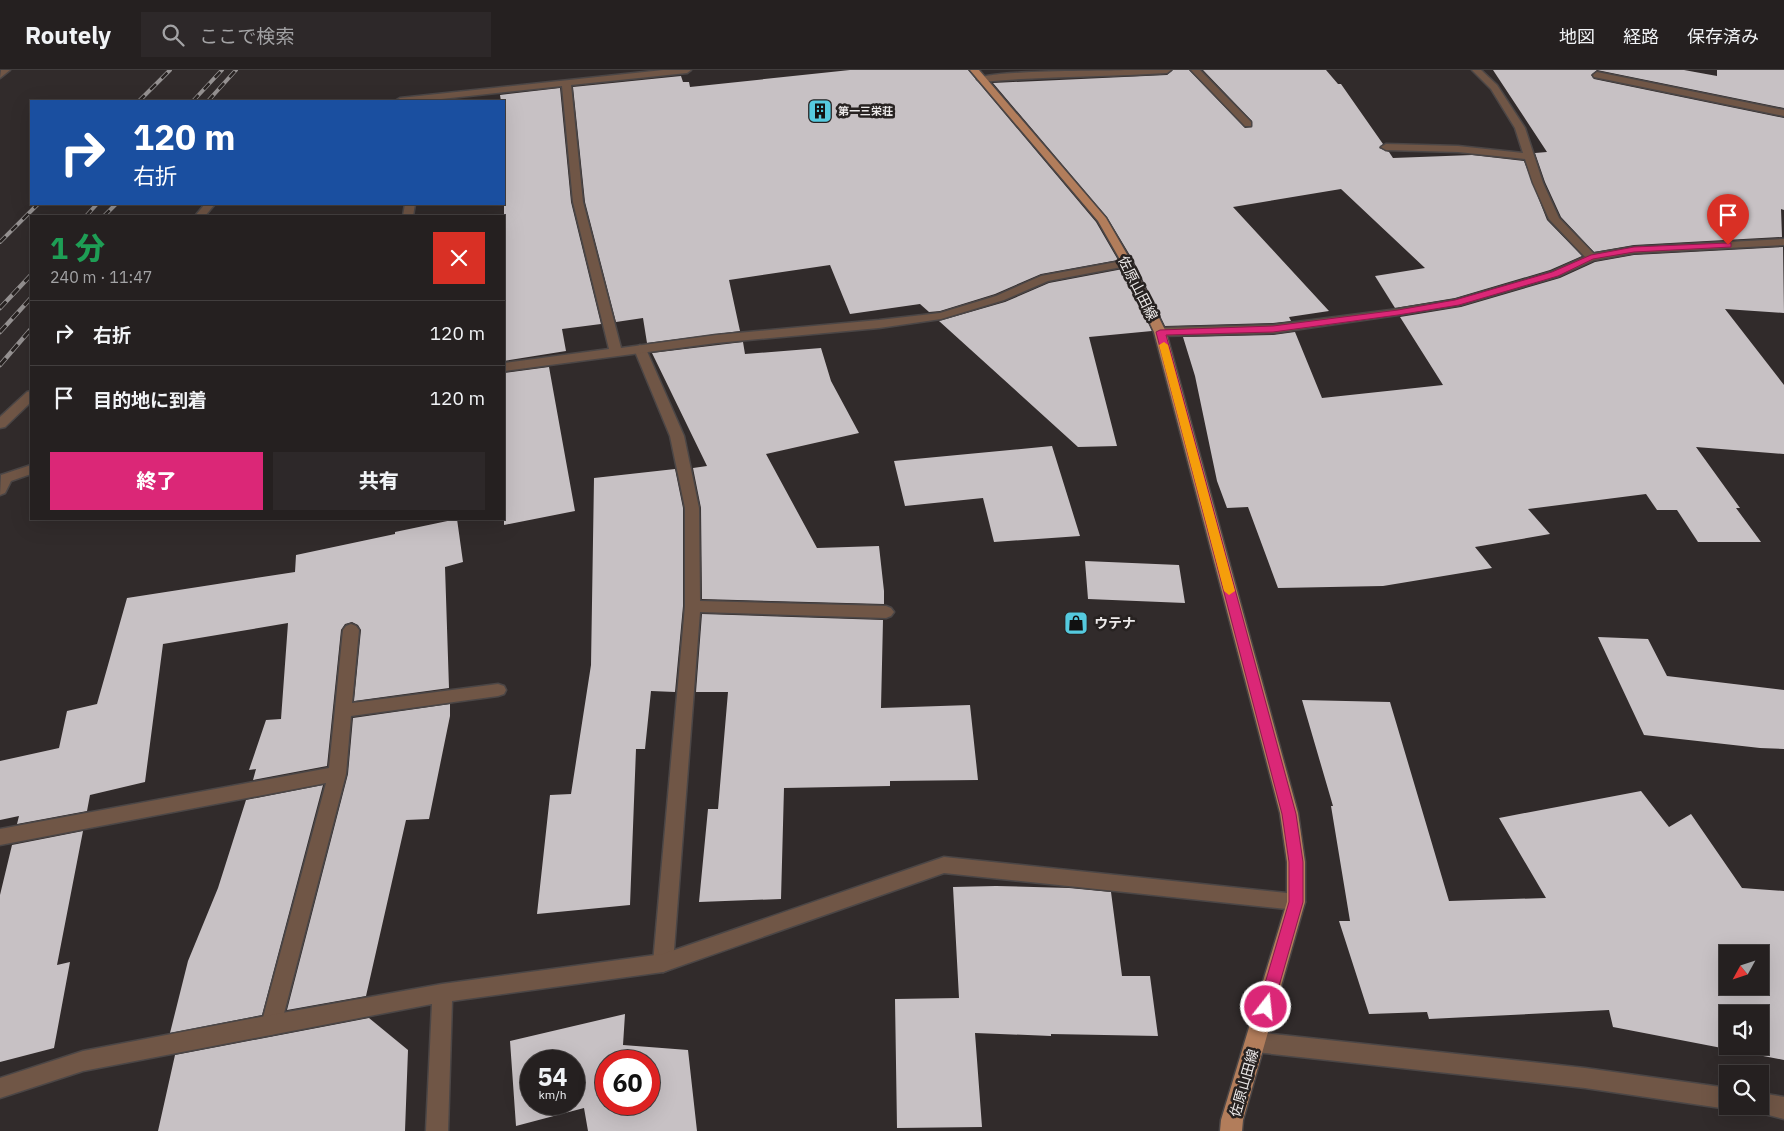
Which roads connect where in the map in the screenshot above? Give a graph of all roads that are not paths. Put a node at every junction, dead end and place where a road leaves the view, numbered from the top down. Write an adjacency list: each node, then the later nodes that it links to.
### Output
1 (6, 70): 6 (street)
2 (687, 70): 9 (street)
3 (1167, 70): 7 (street)
4 (1195, 70): 12 (street)
5 (1476, 70): 14 (street)
6 (0, 75)
7 (978, 75): 19 (main road, 佐原山田線)
8 (1598, 75): 11 (street)
9 (566, 84): 10 (street); 22 (street)
10 (410, 100)
11 (1784, 112)
12 (1248, 124)
13 (1386, 147): 14 (street)
14 (1529, 157): 18 (street)
15 (209, 205): 16 (street)
16 (201, 215)
17 (1784, 242): 18 (street)
18 (1591, 257): 20 (street)
19 (1127, 263): 20 (main road, 佐原山田線); 21 (street)
20 (1160, 332): 35 (main road, 佐原山田線)
21 (640, 349): 22 (street); 28 (street)
22 (616, 352): 23 (street)
23 (505, 367)
24 (30, 396): 25 (street)
25 (0, 424)
26 (30, 469): 27 (street)
27 (2, 482)
28 (693, 606): 29 (street); 36 (street)
29 (886, 612)
30 (351, 630): 32 (street)
31 (498, 690): 32 (street)
32 (343, 711): 33 (street)
33 (337, 774): 34 (street); 38 (street)
34 (0, 837)
35 (1296, 902): 36 (street); 39 (main road, 佐原山田線)
36 (663, 963): 37 (street)
37 (442, 993): 38 (street); 44 (street)
38 (271, 1025): 40 (street)
39 (1255, 1042): 41 (street); 45 (main road, 佐原山田線)
40 (0, 1088)
41 (1719, 1098)
42 (1769, 1106): 43 (street)
43 (1784, 1108)
44 (437, 1131)
45 (1231, 1131)

